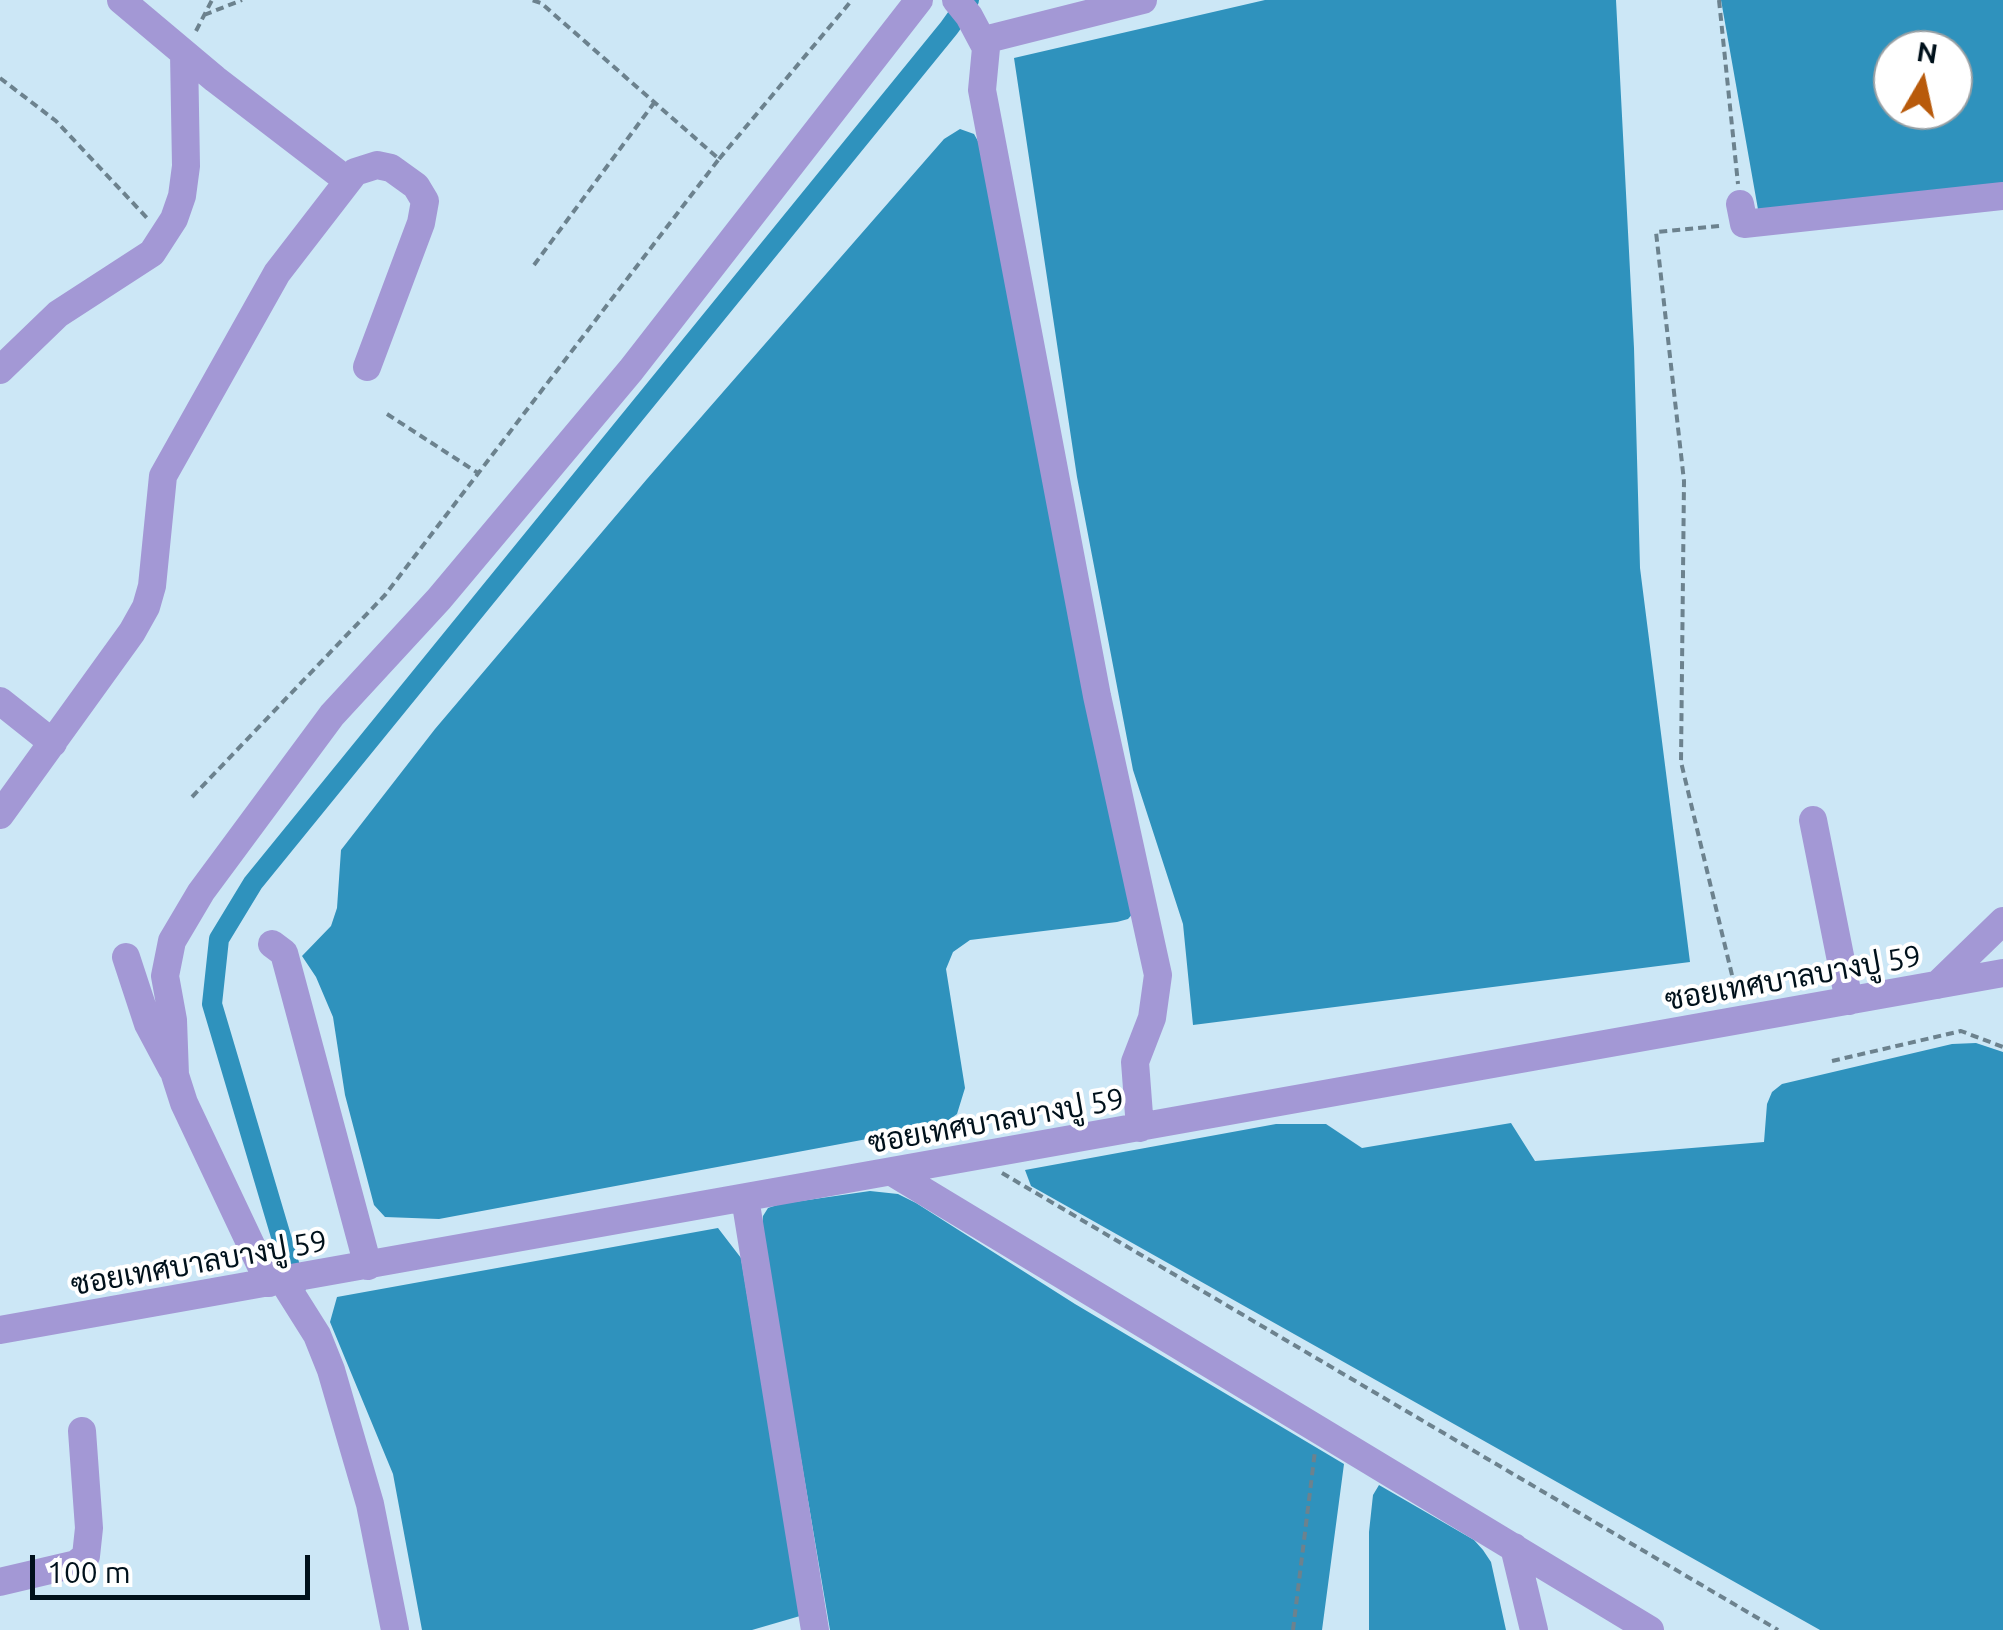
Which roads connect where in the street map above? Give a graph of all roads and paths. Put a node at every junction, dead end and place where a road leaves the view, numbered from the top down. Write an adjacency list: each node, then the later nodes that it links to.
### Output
1 (121, 0): 12 (street)
2 (212, 0): 10 (path)
3 (242, 0): 10 (path)
4 (532, 0): 14 (path)
5 (852, 0): 15 (path)
6 (920, 0): 39 (street)
7 (1142, 0): 11 (street)
8 (1719, 0): 18 (path)
9 (962, 8): 11 (street)
10 (204, 15): 12 (path)
11 (984, 40): 40 (street)
12 (184, 52): 16 (street); 19 (street)
13 (0, 78): 19 (path)
14 (654, 103): 15 (path); 20 (path)
15 (719, 159): 24 (path)
16 (348, 181): 21 (street); 26 (street)
17 (2003, 196): 18 (street)
18 (1742, 214): 36 (path)
19 (164, 235): 22 (street)
20 (534, 264)
21 (367, 367)
22 (0, 370)
23 (388, 414): 24 (path)
24 (478, 473): 27 (path)
25 (0, 701): 26 (street)
26 (54, 743): 28 (street)
27 (192, 798)
28 (0, 815)
29 (1813, 820): 35 (street)
30 (2003, 921): 34 (street)
31 (272, 944): 44 (street)
32 (126, 957): 39 (street)
33 (2003, 973): 34 (street, ซอยเทศบาลบางปู 59)
34 (1936, 986): 35 (street, ซอยเทศบาลบางปู 59)
35 (1849, 1001): 36 (street, ซอยเทศบาลบางปู 59)
36 (1742, 1020): 40 (street, ซอยเทศบาลบางปู 59)
37 (2003, 1048): 38 (path)
38 (1832, 1061)
39 (175, 1075): 45 (street)
40 (1140, 1128): 41 (street, ซอยเทศบาลบางปู 59)
41 (983, 1156): 42 (street, ซอยเทศบาลบางปู 59); 56 (path)
42 (892, 1172): 43 (street, ซอยเทศบาลบางปู 59); 47 (street)
43 (745, 1198): 44 (street, ซอยเทศบาลบางปู 59); 53 (street)
44 (368, 1266): 45 (street, ซอยเทศบาลบางปู 59)
45 (276, 1282): 46 (street, ซอยเทศบาลบางปู 59); 52 (street)
46 (0, 1330)
47 (1318, 1428): 49 (street); 54 (path)
48 (82, 1432): 50 (street)
49 (1514, 1547): 51 (street); 55 (street)
50 (0, 1582)
51 (1638, 1626)
52 (395, 1630)
53 (815, 1630)
54 (1293, 1630)
55 (1534, 1630)
56 (1778, 1630)

